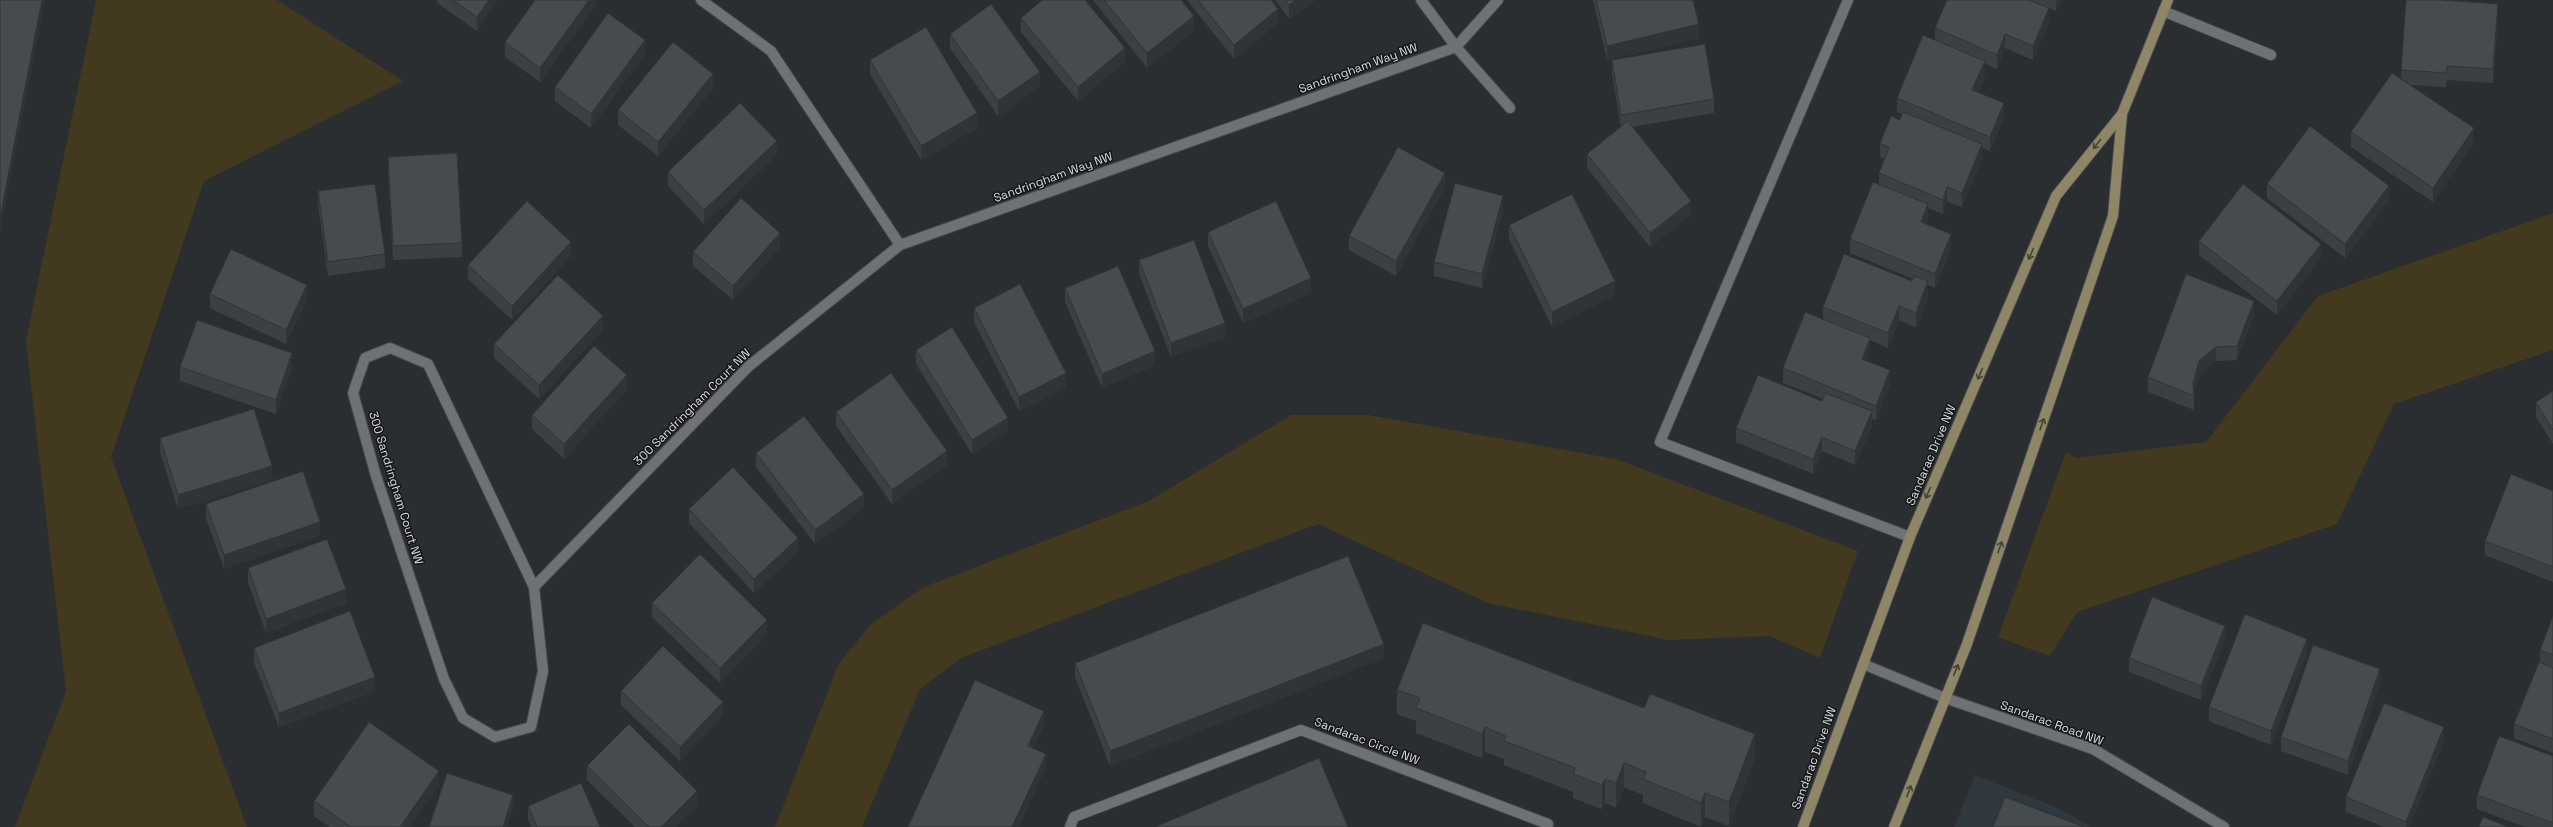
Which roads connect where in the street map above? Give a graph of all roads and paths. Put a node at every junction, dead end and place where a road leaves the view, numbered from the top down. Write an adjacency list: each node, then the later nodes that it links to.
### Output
1 (701, 0): 11 (street)
2 (1421, 0): 7 (street)
3 (1498, 0): 7 (street, Sandringham Way NW)
4 (1848, 0): 12 (street)
5 (2168, 0): 6 (street, Sandarac Drive NW)
6 (2163, 11): 8 (street); 10 (street, Sandarac Drive NW)
7 (1456, 47): 9 (street); 11 (street, Sandringham Way NW)
8 (2272, 55)
9 (1510, 108)
10 (2122, 114): 12 (street, Sandarac Drive NW, one-way to 12); 15 (street, Sandarac Drive NW, one-way to 10)
11 (900, 245): 13 (street, 300 Sandringham Court NW)
12 (1910, 537): 14 (street, Sandarac Drive NW)
13 (534, 587): 13 (street, 300 Sandringham Court NW)
14 (1863, 664): 15 (street, Sandarac Road NW); 18 (street, Sandarac Drive NW)
15 (1945, 698): 19 (street, Sandarac Drive NW, one-way to 15); 20 (street, Sandarac Road NW)
16 (1551, 826): 17 (street, Sandarac Circle NW)
17 (1070, 827)
18 (1802, 827)
19 (1894, 827)
20 (2224, 827)

